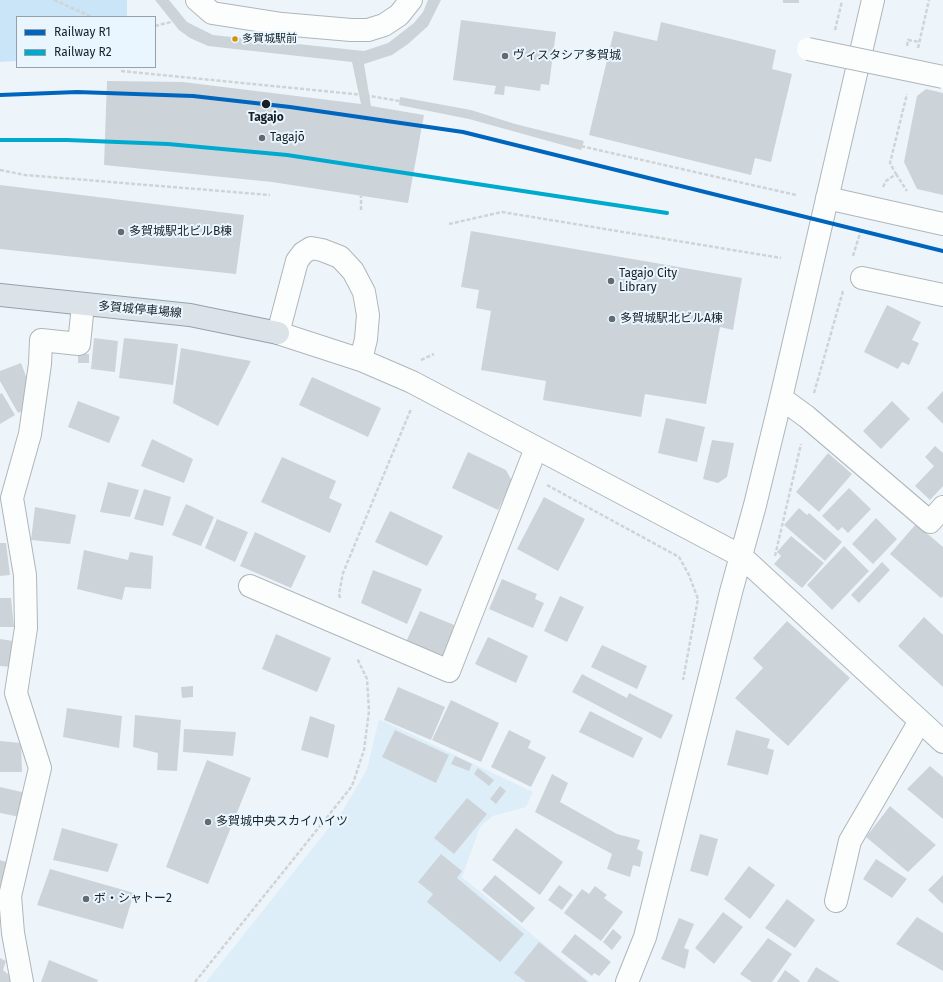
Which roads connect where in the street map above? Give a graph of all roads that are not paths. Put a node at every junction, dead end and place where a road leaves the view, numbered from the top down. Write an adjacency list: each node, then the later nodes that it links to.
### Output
1 (411, 0): 3 (street)
2 (873, 0): 6 (street)
3 (201, 2)
4 (819, 50): 5 (street, bridge)
5 (943, 77)
6 (827, 198): 7 (street); 14 (street)
7 (943, 224)
8 (862, 278): 10 (street)
9 (0, 294): 11 (main road, 多賀城停車場線)
10 (943, 295)
11 (83, 304): 12 (main road, 多賀城停車場線); 22 (street)
12 (278, 333): 13 (street); 13 (street)
13 (361, 360): 15 (street)
14 (781, 398): 16 (street); 17 (street)
15 (536, 448): 17 (street); 18 (street)
16 (939, 521)
17 (741, 556): 19 (street); 23 (street)
18 (250, 586)
19 (930, 723): 20 (street); 21 (street)
20 (943, 742)
21 (836, 901)
22 (22, 982)
23 (627, 982)

